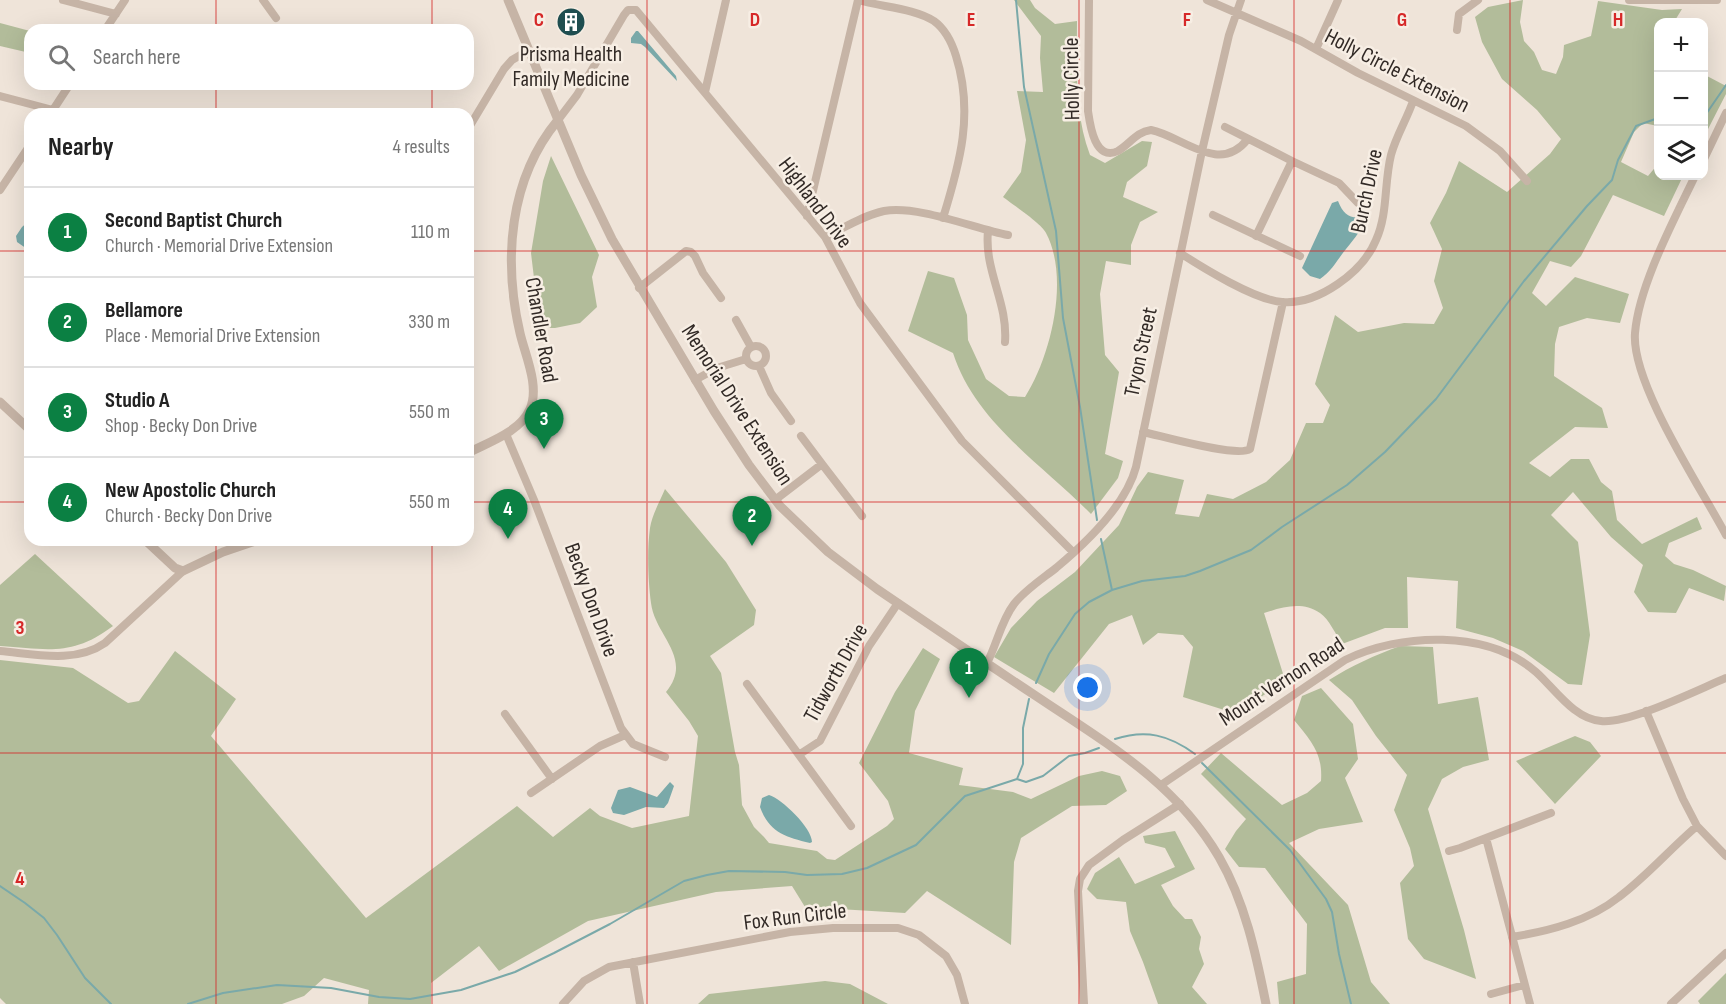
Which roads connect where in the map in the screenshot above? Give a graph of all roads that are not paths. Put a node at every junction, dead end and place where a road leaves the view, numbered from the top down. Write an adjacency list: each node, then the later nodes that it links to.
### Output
1 (63, 0): 15 (street)
2 (125, 0): 15 (street)
3 (263, 0): 16 (street)
4 (508, 0): 20 (street, Memorial Drive Extension)
5 (726, 0): 22 (street)
6 (858, 0): 41 (street); 42 (street)
7 (1089, 0): 32 (street, Holly Circle)
8 (1207, 0): 14 (street)
9 (1241, 0): 14 (street, Tryon Street)
10 (1338, 0): 19 (street)
11 (1479, 0): 18 (street)
12 (1629, 0): 13 (street)
13 (1717, 0)
14 (1236, 13): 19 (street, Holly Circle Extension); 32 (street, Tryon Street)
15 (116, 14): 17 (street)
16 (276, 18)
17 (109, 24)
18 (1457, 30)
19 (1316, 49): 24 (street, Holly Circle Extension)
20 (529, 50): 28 (street); 29 (street, Memorial Drive Extension)
21 (66, 90): 26 (street)
22 (705, 92): 29 (street, Highland Drive); 41 (street, Highland Drive)
23 (0, 96): 25 (street)
24 (1413, 101): 37 (street, Holly Circle Extension); 51 (street, Burch Drive)
25 (39, 108)
26 (55, 108)
27 (1726, 113): 33 (street)
28 (474, 119)
29 (558, 120): 49 (street, Memorial Drive Extension); 62 (street, Chandler Road)
30 (1225, 127): 31 (street)
31 (1247, 140): 32 (street); 35 (street)
32 (1202, 151): 47 (street, Tryon Street)
33 (1708, 151)
34 (24, 154): 38 (street)
35 (1292, 161): 39 (street); 45 (street)
36 (1693, 180): 68 (street)
37 (1527, 181)
38 (0, 190)
39 (1358, 202)
40 (1213, 215): 45 (street)
41 (807, 216): 46 (street, Highland Drive)
42 (943, 218): 43 (street); 46 (street)
43 (988, 231): 44 (street); 53 (street)
44 (1008, 235)
45 (1256, 236): 48 (street)
46 (825, 237): 71 (street, Highland Drive)
47 (1180, 253): 51 (street, Burch Drive); 61 (street, Tryon Street)
48 (1300, 256)
49 (639, 288): 50 (street); 57 (street, Memorial Drive Extension)
50 (721, 298)
51 (1283, 302): 61 (street)
52 (736, 320): 54 (street)
53 (1005, 342)
54 (751, 347): 55 (street); 56 (street)
55 (746, 359): 56 (street); 57 (street)
56 (759, 366): 59 (street)
57 (695, 380): 66 (street, Memorial Drive Extension)
58 (0, 402): 60 (street)
59 (791, 421)
60 (24, 424)
61 (1143, 432): 71 (street, Tryon Street)
62 (506, 434): 64 (street, Chandler Road); 80 (street, Becky Don Drive)
63 (801, 436): 65 (street)
64 (474, 450)
65 (822, 464): 66 (street); 67 (street)
66 (775, 500): 73 (street, Memorial Drive Extension)
67 (862, 516)
68 (1726, 535)
69 (151, 546): 72 (street)
70 (240, 546): 72 (street)
71 (1073, 552): 75 (street, Tryon Street)
72 (183, 571): 74 (street)
73 (898, 603): 75 (street, Memorial Drive Extension); 81 (street, Tidworth Drive)
74 (0, 651)
75 (987, 663): 84 (street, Memorial Drive Extension)
76 (1726, 678): 78 (street, Mount Vernon Road)
77 (747, 684): 81 (street)
78 (1646, 711): 84 (street, Mount Vernon Road); 89 (street)
79 (505, 714): 83 (street)
80 (625, 735): 82 (street); 83 (street)
81 (800, 754): 88 (street)
82 (665, 758)
83 (552, 779): 85 (street)
84 (1161, 785): 86 (street, Memorial Drive Extension)
85 (531, 793)
86 (1180, 804): 101 (street); 102 (street, Memorial Drive Extension)
87 (1551, 813): 90 (street)
88 (851, 826)
89 (1697, 826): 92 (street); 93 (street)
90 (1486, 838): 91 (street); 93 (street)
91 (1449, 851)
92 (1726, 856)
93 (1512, 937): 96 (street)
94 (1726, 953): 104 (street)
95 (633, 962): 98 (street, Fox Run Circle); 99 (street); 100 (street, Fox Run Circle)
96 (1524, 985): 97 (street); 103 (street)
97 (1491, 994)
98 (563, 1004)
99 (640, 1004)
100 (964, 1004)
101 (1084, 1004)
102 (1266, 1004)
103 (1530, 1004)
104 (1671, 1004)

